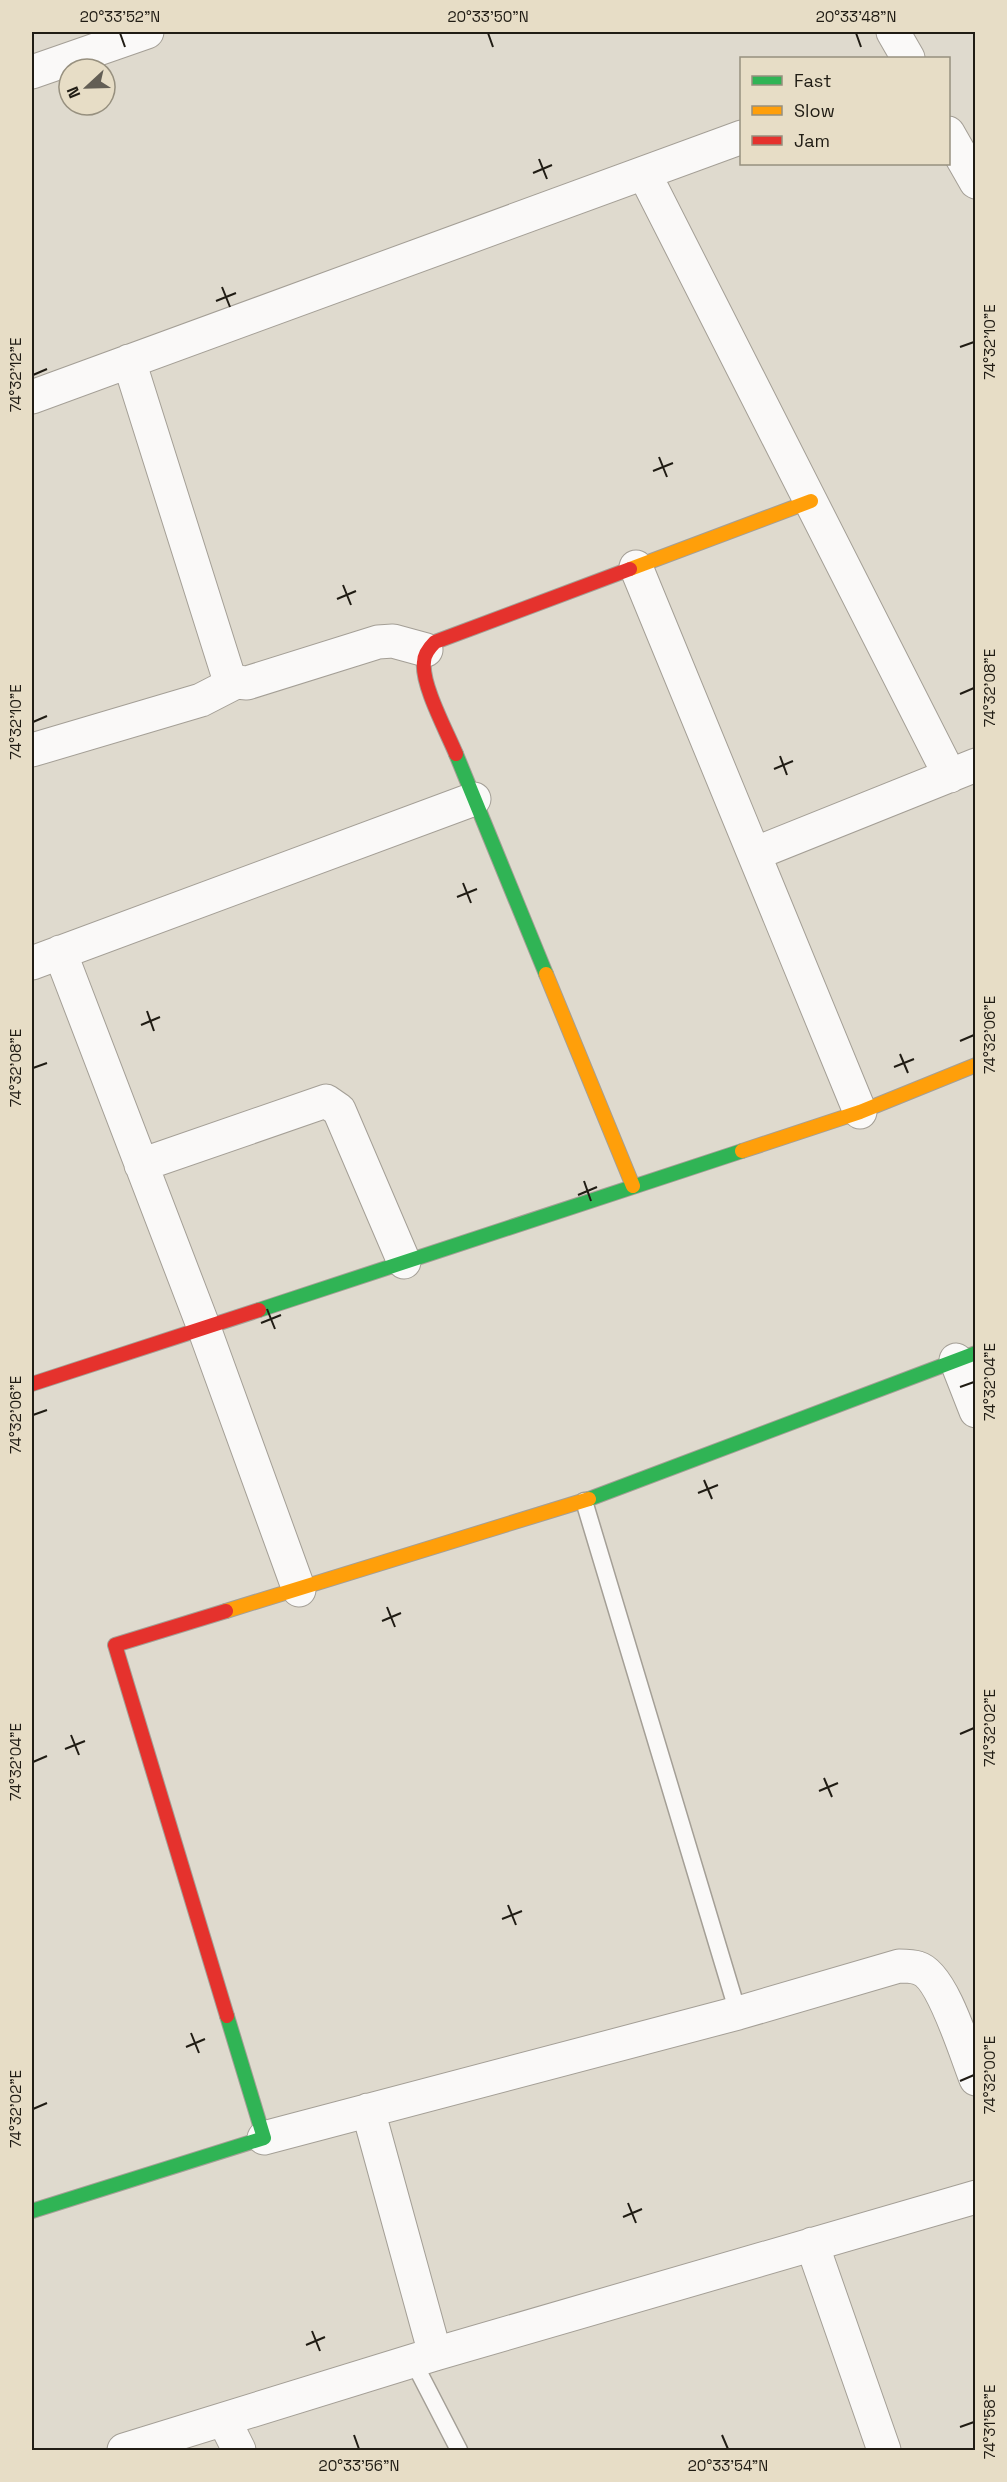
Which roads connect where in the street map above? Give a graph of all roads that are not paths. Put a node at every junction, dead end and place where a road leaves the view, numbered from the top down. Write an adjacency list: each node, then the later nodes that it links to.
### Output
1 (147, 32): 4 (street)
2 (893, 32): 3 (street)
3 (907, 57)
4 (32, 72)
5 (740, 137): 7 (street)
6 (950, 137): 8 (street)
7 (644, 173): 9 (street); 11 (street)
8 (975, 182)
9 (129, 361): 10 (street); 14 (street)
10 (32, 397)
11 (811, 501): 12 (street); 16 (street)
12 (636, 567): 13 (street); 18 (street)
13 (426, 650): 14 (street); 17 (street)
14 (236, 682): 15 (street)
15 (32, 750)
16 (963, 771): 18 (street)
17 (474, 799): 19 (street); 23 (street)
18 (754, 854): 21 (street)
19 (46, 958): 22 (street)
20 (975, 1065): 21 (street)
21 (860, 1112): 23 (street)
22 (141, 1165): 24 (street); 25 (street)
23 (633, 1186): 24 (street)
24 (404, 1262): 25 (street)
25 (204, 1328): 27 (street); 30 (street)
26 (966, 1357): 28 (street); 29 (street)
27 (32, 1384)
28 (975, 1411)
29 (584, 1501): 30 (street); 31 (lane)
30 (299, 1590): 34 (street)
31 (738, 2013): 32 (street); 33 (street)
32 (975, 2079)
33 (368, 2110): 34 (street); 38 (street)
34 (264, 2138): 36 (street)
35 (975, 2197): 37 (street)
36 (32, 2211)
37 (812, 2244): 38 (street); 43 (street)
38 (424, 2358): 39 (street); 42 (lane)
39 (224, 2420): 40 (street); 41 (street)
40 (125, 2450)
41 (239, 2451)
42 (459, 2451)
43 (884, 2451)

